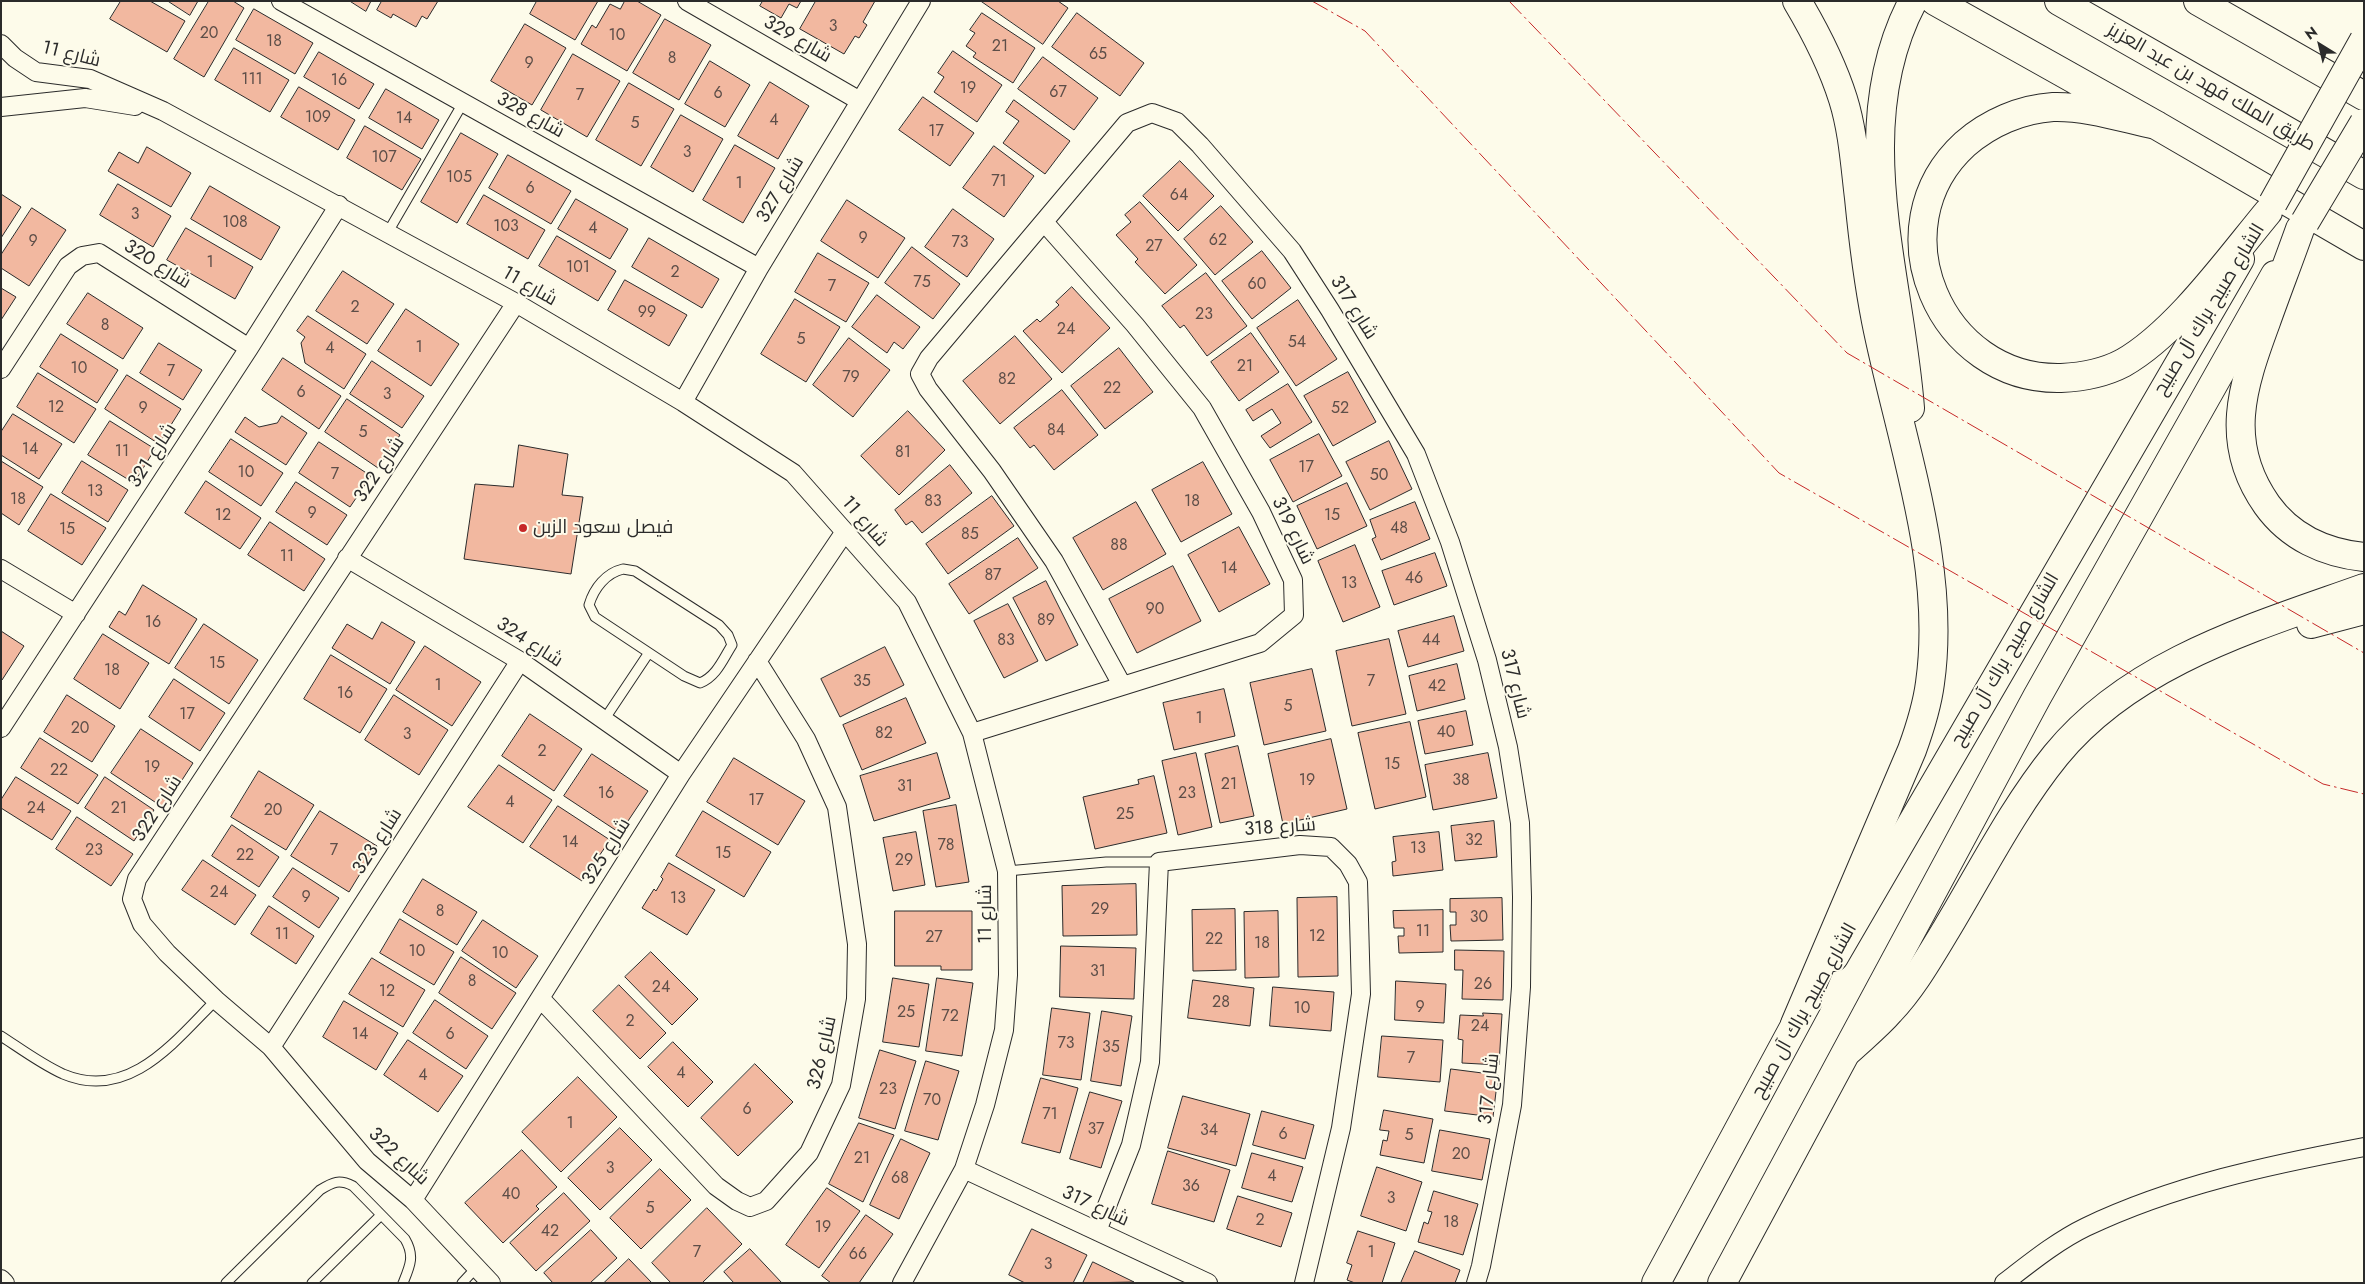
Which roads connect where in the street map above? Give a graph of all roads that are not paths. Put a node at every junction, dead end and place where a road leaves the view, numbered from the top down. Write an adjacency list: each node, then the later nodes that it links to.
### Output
1 (281, 1): 13 (street, شارع 328)
2 (687, 1): 12 (street, شارع 329)
3 (921, 1): 12 (street, شارع 327)
4 (1797, 1): 30 (main road)
5 (1913, 1): 30 (main road)
6 (1935, 1): 17 (main road)
7 (2059, 1): 18 (main road, طريق الملك فهد بن عبد العزيز)
8 (2198, 1): 11 (main road)
9 (2364, 40): 20 (main road, الشارع صبيح براك آل صبيح, bridge)
10 (1, 44): 15 (street, شارع 11)
11 (2364, 96)
12 (860, 101): 25 (street, شارع 327)
13 (463, 103): 23 (lane); 25 (street, شارع 328)
14 (1, 108): 15 (street, شارع 11)
15 (163, 111): 19 (street, شارع 11)
16 (2364, 123): 22 (main road, الشارع صبيح براك آل صبيح, bridge)
17 (2156, 125): 20 (main road); 24 (main road)
18 (2364, 175)
19 (338, 205): 23 (street, شارع 11); 27 (street, شارع 321)
20 (2271, 207): 51 (main road, الشارع صبيح براك آل صبيح)
21 (1044, 222): 42 (street, شارع 317); 42 (street, شارع 319); 71 (street, شارع 317)
22 (2303, 225): 32 (main road); 54 (main road, الشارع صبيح براك آل صبيح)
23 (388, 232): 26 (street, شارع 11)
24 (2364, 246)
25 (759, 268): 29 (street, شارع 327)
26 (516, 303): 29 (street, شارع 11); 33 (street, شارع 322)
27 (249, 348): 28 (street, شارع 320); 37 (street, شارع 321)
28 (1, 369)
29 (683, 402): 31 (street, شارع 11)
30 (1917, 494): 51 (main road)
31 (844, 533): 40 (street, شارع 325); 45 (street, شارع 11)
32 (2364, 557)
33 (347, 558): 39 (street, شارع 324); 50 (street, شارع 322)
34 (1, 569): 37 (street)
35 (2364, 588): 41 (main road)
36 (2364, 610): 41 (main road)
37 (76, 614): 44 (street, شارع 321)
38 (648, 654): 38 (lane); 43 (lane)
39 (520, 661): 43 (street, شارع 324); 53 (street, شارع 323)
40 (756, 661): 46 (street, شارع 325); 49 (street, شارع 326)
41 (2170, 665): 54 (main road)
42 (1122, 685): 45 (street, شارع 319)
43 (604, 720): 46 (street, شارع 324)
44 (1, 728)
45 (972, 733): 48 (street, شارع 11)
46 (681, 774): 49 (street, شارع 325)
47 (1159, 862): 48 (lane); 59 (street); 70 (street, شارع 318)
48 (1007, 871): 56 (street, شارع 11)
49 (540, 998): 57 (street, شارع 325)
50 (216, 1000): 52 (lane); 53 (street, شارع 322)
51 (1795, 1024): 72 (main road, الشارع صبيح براك آل صبيح)
52 (1, 1036)
53 (271, 1047): 57 (street, شارع 322)
54 (1849, 1050): 73 (main road, الشارع صبيح براك آل صبيح)
55 (2364, 1146): 74 (street)
56 (964, 1169): 59 (street, شارع 317); 68 (street, شارع 11)
57 (413, 1200): 60 (street, شارع 322)
58 (381, 1215): 63 (lane); 64 (lane); 65 (lane)
59 (1097, 1231): 69 (street, شارع 317)
60 (476, 1268): 66 (lane); 67 (street, شارع 322)
61 (1, 1279): 62 (street)
62 (5, 1283)
63 (226, 1283)
64 (312, 1283)
65 (403, 1283)
66 (462, 1283)
67 (491, 1283)
68 (902, 1283)
69 (1208, 1283)
70 (1304, 1283)
71 (1476, 1283)
72 (1656, 1283)
73 (1722, 1283)
74 (2004, 1283)

